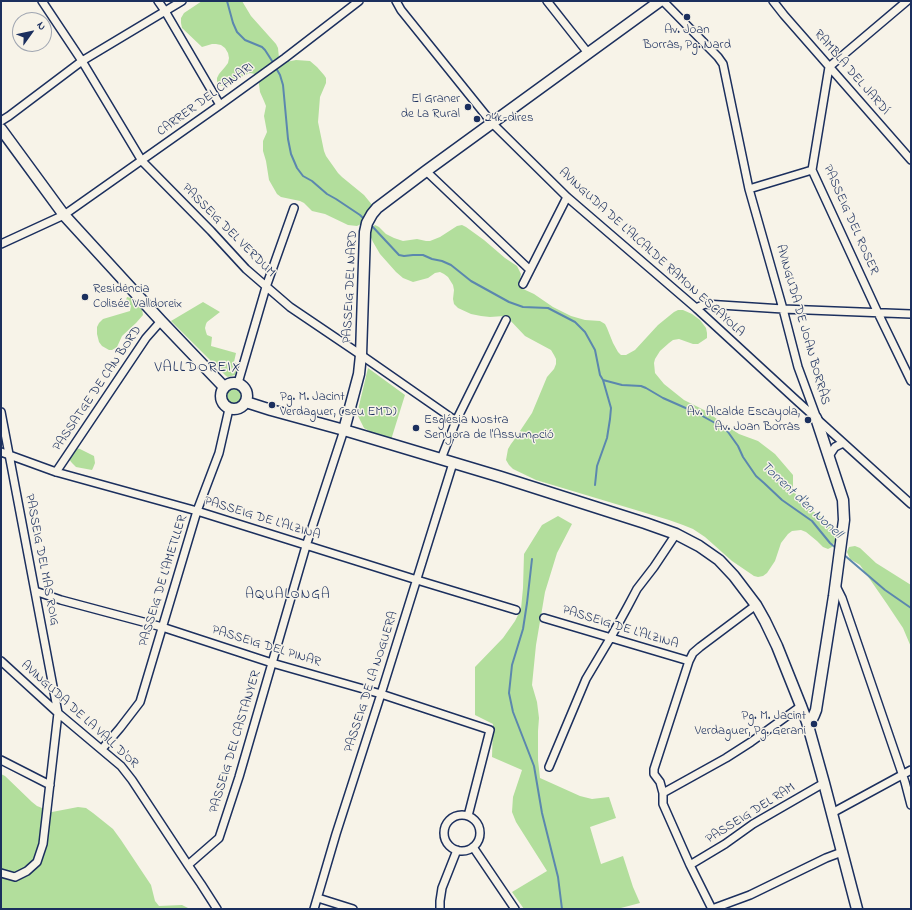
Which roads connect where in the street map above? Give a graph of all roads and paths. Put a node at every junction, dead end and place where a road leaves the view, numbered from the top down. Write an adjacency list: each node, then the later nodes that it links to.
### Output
1 (42, 1): 13 (street, PASSEIG DEL VERDUM)
2 (158, 1): 11 (street)
3 (182, 1): 11 (street)
4 (360, 1): 15 (street, CARRER DEL CANARI)
5 (396, 1): 17 (street, AVINGUDA DE L'ALCALDE RAMON ESCAYOLA)
6 (546, 1): 12 (street)
7 (660, 1): 12 (street, PASSEIG DEL NARD)
8 (663, 1): 23 (street, AVINGUDA DE JOAN BORRÀS)
9 (774, 1): 14 (street, RAMBLA DEL JARDÍ)
10 (907, 1): 14 (street)
11 (165, 11): 13 (street); 15 (street)
12 (588, 53): 17 (street, PASSEIG DEL NARD)
13 (82, 60): 16 (street); 20 (street, PASSEIG DEL VERDUM)
14 (829, 66): 19 (street, RAMBLA DEL JARDÍ); 21 (street, PASSEIG DEL ROSER)
15 (220, 105): 20 (street, CARRER DEL CANARI)
16 (1, 121)
17 (492, 123): 22 (street, PASSEIG DEL NARD); 24 (street, AVINGUDA DE L'ALCALDE RAMON ESCAYOLA)
18 (1, 129): 26 (street)
19 (911, 160)
20 (142, 161): 26 (street, CARRER DEL CANARI); 30 (street, PASSEIG DEL VERDUM)
21 (812, 170): 23 (street); 33 (street, PASSEIG DEL ROSER)
22 (426, 171): 28 (street); 37 (street, PASSEIG DEL NARD)
23 (749, 189): 32 (street, AVINGUDA DE JOAN BORRÀS)
24 (567, 197): 28 (street); 31 (street, AVINGUDA DE L'ALCALDE RAMON ESCAYOLA)
25 (294, 208): 30 (street)
26 (64, 215): 27 (street, CARRER DEL CANARI); 36 (street)
27 (1, 244)
28 (530, 270): 29 (street)
29 (523, 284)
30 (266, 287): 37 (street, PASSEIG DEL VERDUM); 39 (street)
31 (696, 308): 32 (street); 42 (street, AVINGUDA DE L'ALCALDE RAMON ESCAYOLA)
32 (783, 309): 33 (street); 41 (street, AVINGUDA DE JOAN BORRÀS)
33 (878, 313): 34 (street); 38 (street, PASSEIG DEL ROSER)
34 (911, 314)
35 (506, 320): 47 (street)
36 (161, 321): 40 (street); 55 (street, PASSATGE DE CAN BORD)
37 (361, 355): 47 (street, PASSEIG DEL VERDUM); 48 (street, PASSEIG DEL NARD)
38 (911, 381)
39 (238, 383): 40 (street); 43 (street)
40 (224, 387): 44 (street)
41 (808, 394): 42 (street); 46 (street, AVINGUDA DE JOAN BORRÀS)
42 (796, 400): 46 (street, AVINGUDA DE L'ALCALDE RAMON ESCAYOLA)
43 (246, 402): 44 (street); 48 (street)
44 (229, 408): 57 (street, PASSEIG DE L'AMETLLER)
45 (1, 412): 51 (street, PASSEIG DEL MAS ROIG)
46 (816, 418): 49 (street, AVINGUDA DE L'ALCALDE RAMON ESCAYOLA); 52 (street, AVINGUDA DE JOAN BORRÀS)
47 (456, 421): 53 (street)
48 (344, 430): 53 (street); 59 (street, PASSEIG DEL CASTANYER)
49 (843, 443): 52 (street); 56 (street, AVINGUDA DE L'ALCALDE RAMON ESCAYOLA)
50 (1, 452): 51 (street, PASSEIG DE L'ALZINA)
51 (9, 454): 55 (street, PASSEIG DE L'ALZINA); 62 (street, PASSEIG DEL MAS ROIG)
52 (829, 456): 61 (street, AVINGUDA DE JOAN BORRÀS)
53 (441, 459): 54 (street)
54 (453, 463): 58 (street); 60 (street, PASSEIG DE LA NOGUERA)
55 (56, 472): 57 (street, PASSEIG DE L'ALZINA)
56 (911, 504)
57 (197, 511): 59 (street, PASSEIG DE L'ALZINA); 66 (street, PASSEIG DE L'AMETLLER)
58 (676, 534): 63 (street); 67 (street)
59 (306, 546): 60 (street, PASSEIG DE L'ALZINA); 70 (street, PASSEIG DEL CASTANYER)
60 (417, 580): 64 (street, PASSEIG DE L'ALZINA); 71 (street, PASSEIG DE LA NOGUERA)
61 (836, 586): 74 (street, AVINGUDA DE JOAN BORRÀS); 79 (street)
62 (35, 591): 66 (street, PASSEIG DEL PINAR); 73 (street, PASSEIG DEL MAS ROIG)
63 (756, 605): 69 (street); 72 (street)
64 (516, 610)
65 (544, 618): 67 (street, PASSEIG DE L'ALZINA)
66 (162, 627): 70 (street, PASSEIG DEL PINAR); 75 (street, PASSEIG DE L'AMETLLER)
67 (611, 637): 69 (street, PASSEIG DE L'ALZINA); 77 (street)
68 (1, 661): 73 (street, AVINGUDA DE LA VALL D'OR)
69 (690, 661): 82 (street)
70 (272, 663): 71 (street, PASSEIG DEL PINAR); 89 (street, PASSEIG DEL CASTANYER)
71 (381, 694): 85 (street, PASSEIG DEL PINAR); 92 (street, PASSEIG DE LA NOGUERA)
72 (801, 706): 74 (street); 82 (street)
73 (58, 713): 75 (street, AVINGUDA DE LA VALL D'OR); 81 (street, PASSEIG DEL MAS ROIG)
74 (808, 722): 80 (street)
75 (102, 749): 89 (street, AVINGUDA DE LA VALL D'OR)
76 (1, 760): 81 (street)
77 (549, 767)
78 (911, 770): 79 (street)
79 (902, 774): 83 (street); 84 (street)
80 (824, 783): 84 (street); 90 (street, PASSEIG DEL RAM)
81 (50, 785): 91 (street, PASSEIG DEL MAS ROIG)
82 (663, 792): 90 (street)
83 (911, 805)
84 (832, 813): 88 (street)
85 (468, 816): 86 (street); 87 (street)
86 (473, 847): 87 (street); 97 (street)
87 (456, 850): 96 (street)
88 (842, 852): 98 (street); 99 (street)
89 (188, 865): 93 (street, AVINGUDA DE LA VALL D'OR)
90 (690, 865): 98 (street)
91 (1, 874)
92 (318, 898): 94 (street, PASSEIG DE LA NOGUERA); 95 (street)
93 (217, 909)
94 (314, 909)
95 (353, 909)
96 (440, 909)
97 (515, 909)
98 (712, 909)
99 (857, 909)

